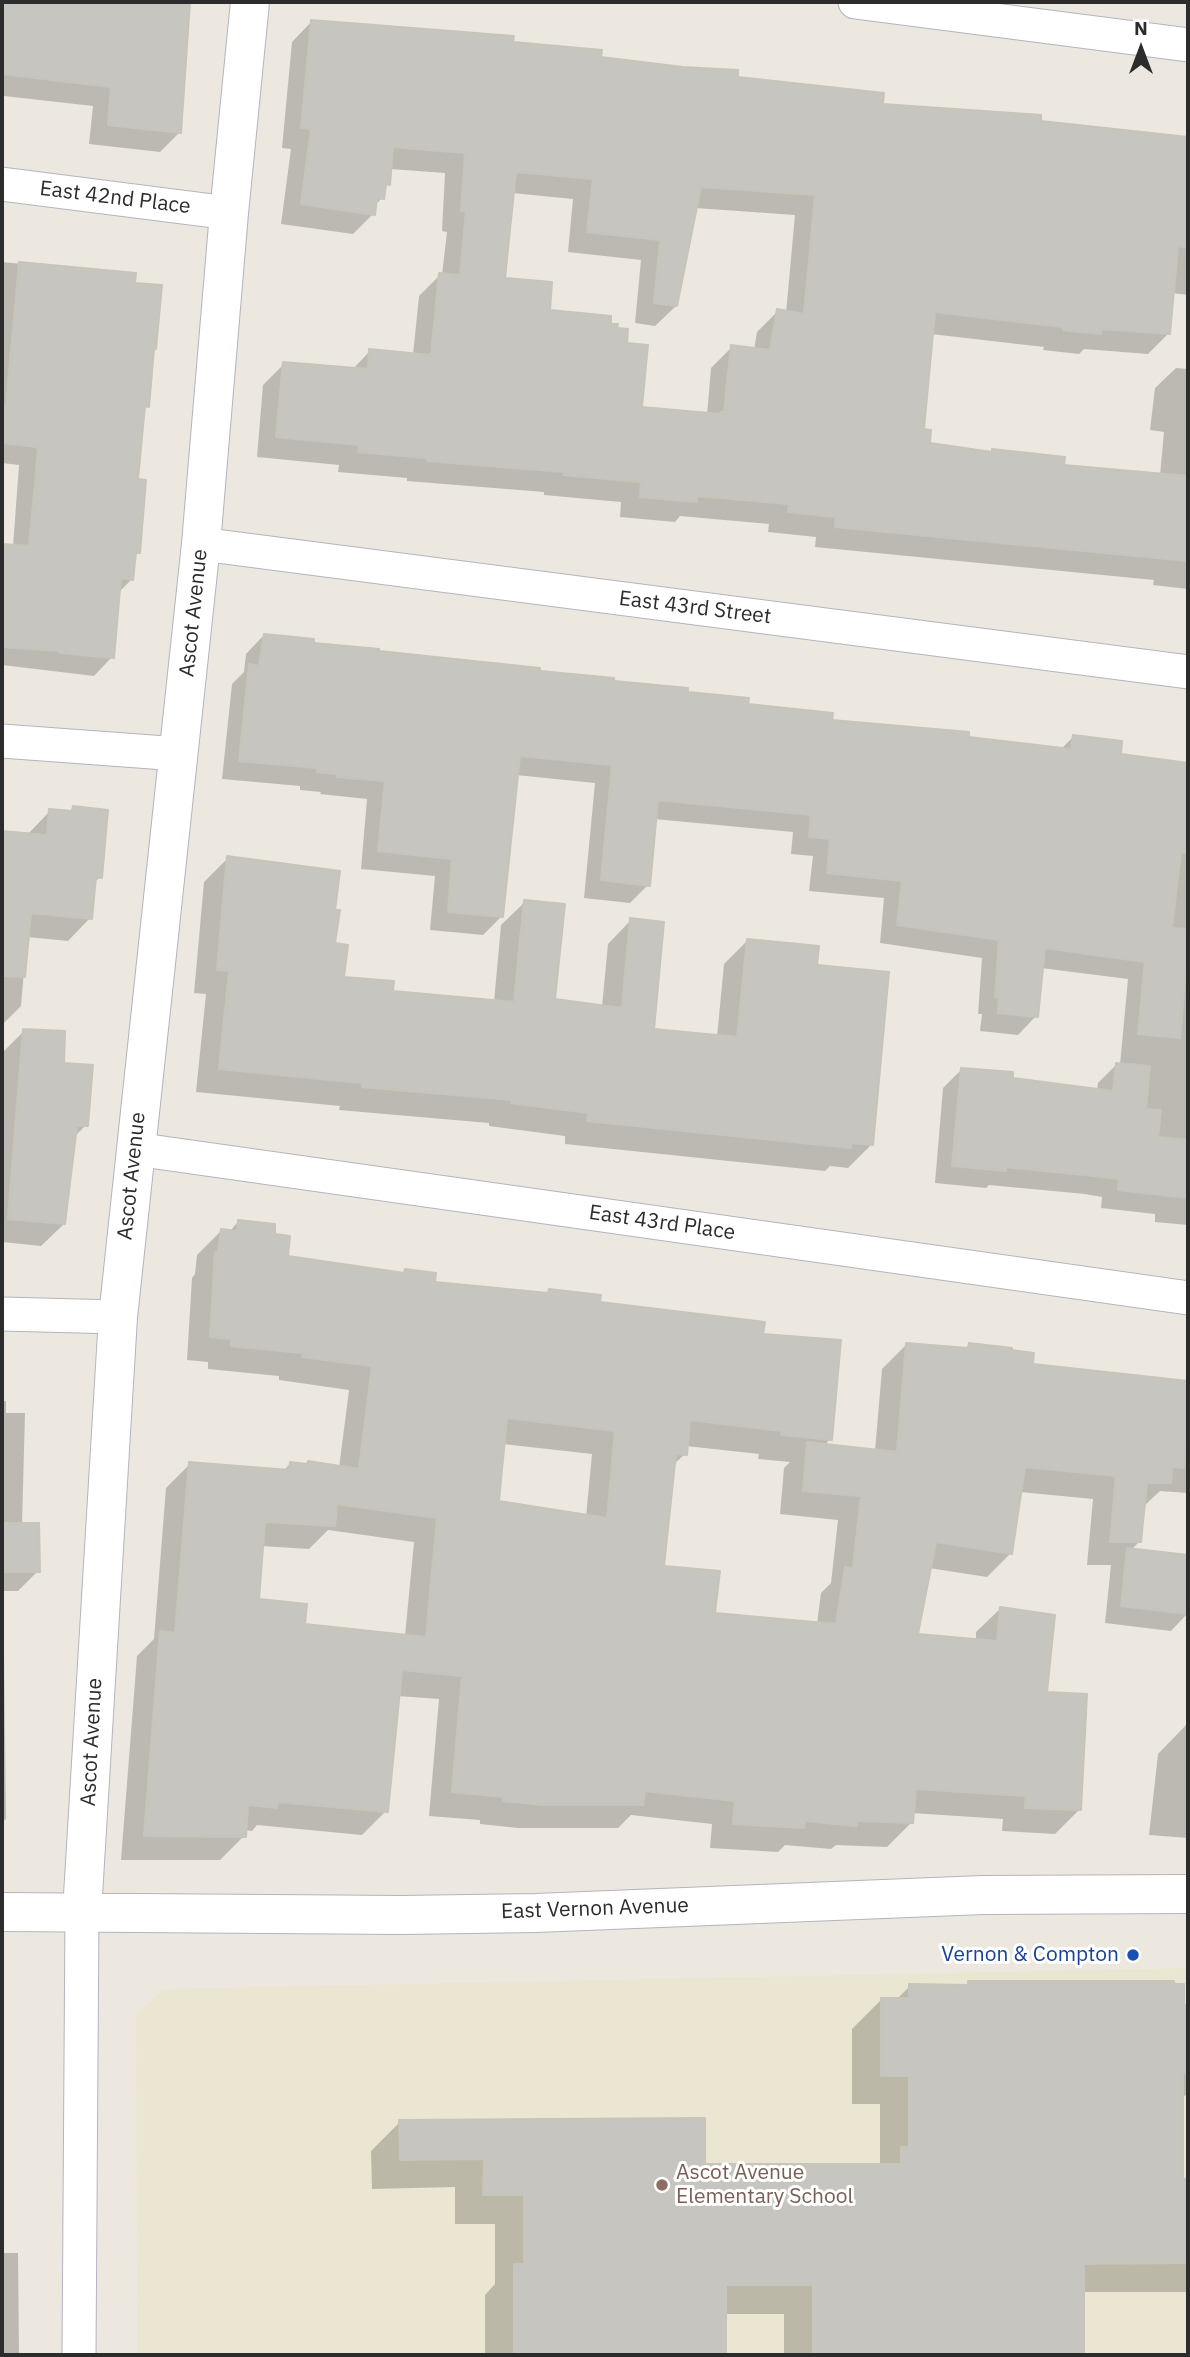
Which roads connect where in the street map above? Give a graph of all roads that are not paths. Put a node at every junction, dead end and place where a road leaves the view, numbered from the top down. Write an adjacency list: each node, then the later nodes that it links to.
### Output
1 (250, 2): 5 (street, Ascot Avenue)
2 (863, 2): 3 (street)
3 (1188, 45)
4 (2, 184): 5 (street, East 42nd Place)
5 (229, 213): 6 (street, Ascot Avenue)
6 (201, 544): 7 (street, East 43rd Street); 9 (street, Ascot Avenue)
7 (1188, 672)
8 (2, 741): 9 (street)
9 (179, 754): 10 (street, Ascot Avenue)
10 (135, 1149): 11 (street, East 43rd Place); 13 (street, Ascot Avenue)
11 (1188, 1298)
12 (2, 1314): 13 (street)
13 (118, 1317): 16 (street, Ascot Avenue)
14 (1188, 1894): 16 (street, East Vernon Avenue)
15 (2, 1912): 16 (street, East Vernon Avenue)
16 (82, 1912): 17 (street, Ascot Avenue)
17 (79, 2355)

